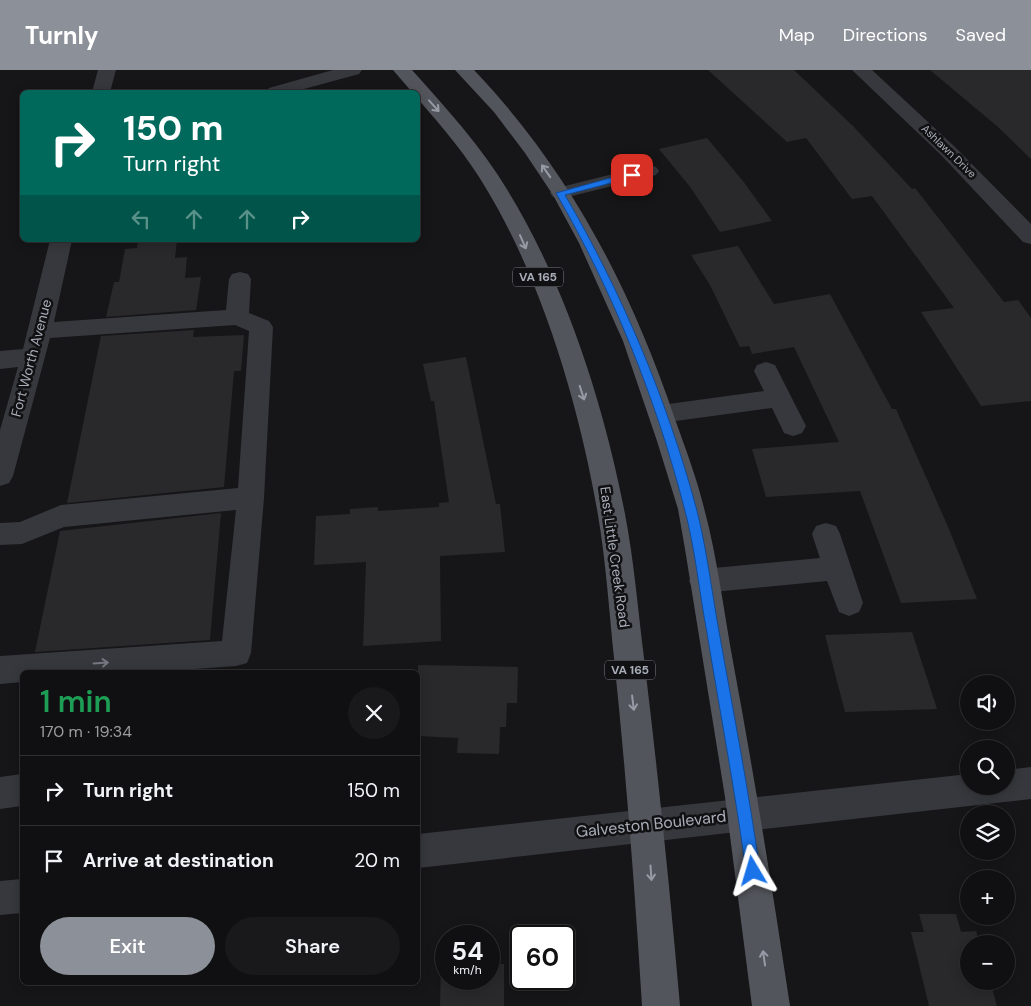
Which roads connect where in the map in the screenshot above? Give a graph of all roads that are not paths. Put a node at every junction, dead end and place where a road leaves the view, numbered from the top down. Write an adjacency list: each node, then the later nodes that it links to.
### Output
1 (106, 70): 6 (street)
2 (353, 70): 7 (street)
3 (402, 70): 8 (main road, East Little Creek Road / VA 165, one-way to 8)
4 (464, 70): 11 (main road, one-way to 4)
5 (861, 70): 12 (street, Ashlawn Drive)
6 (101, 90)
7 (282, 90)
8 (420, 90)
9 (420, 90): 37 (main road, East Little Creek Road / VA 165, one-way to 37)
10 (649, 170): 11 (street)
11 (560, 193): 21 (main road)
12 (1031, 237)
13 (61, 242): 16 (street, Fort Worth Avenue)
14 (240, 279): 15 (street)
15 (237, 317): 16 (street); 24 (street)
16 (40, 331): 17 (street, Fort Worth Avenue)
17 (31, 357): 18 (street); 23 (street, Fort Worth Avenue)
18 (0, 360)
19 (766, 371): 20 (street)
20 (780, 398): 21 (street); 22 (street)
21 (661, 414): 28 (main road)
22 (793, 426)
23 (0, 476)
24 (250, 498): 25 (street); 30 (street, one-way to 24)
25 (0, 534)
26 (826, 534): 27 (street)
27 (837, 568): 28 (street); 29 (street)
28 (703, 581): 36 (main road)
29 (849, 604)
30 (0, 670)
31 (1031, 783): 32 (street, Galveston Boulevard)
32 (1015, 785)
33 (20, 790): 35 (street)
34 (960, 791): 36 (street, Galveston Boulevard)
35 (0, 793)
36 (745, 814): 37 (street, Galveston Boulevard); 42 (main road, one-way to 36)
37 (647, 824): 38 (street, Galveston Boulevard); 41 (main road, East Little Creek Road / VA 165, one-way to 41)
38 (420, 851)
39 (20, 896): 40 (street)
40 (0, 898)
41 (661, 1006)
42 (771, 1006)

